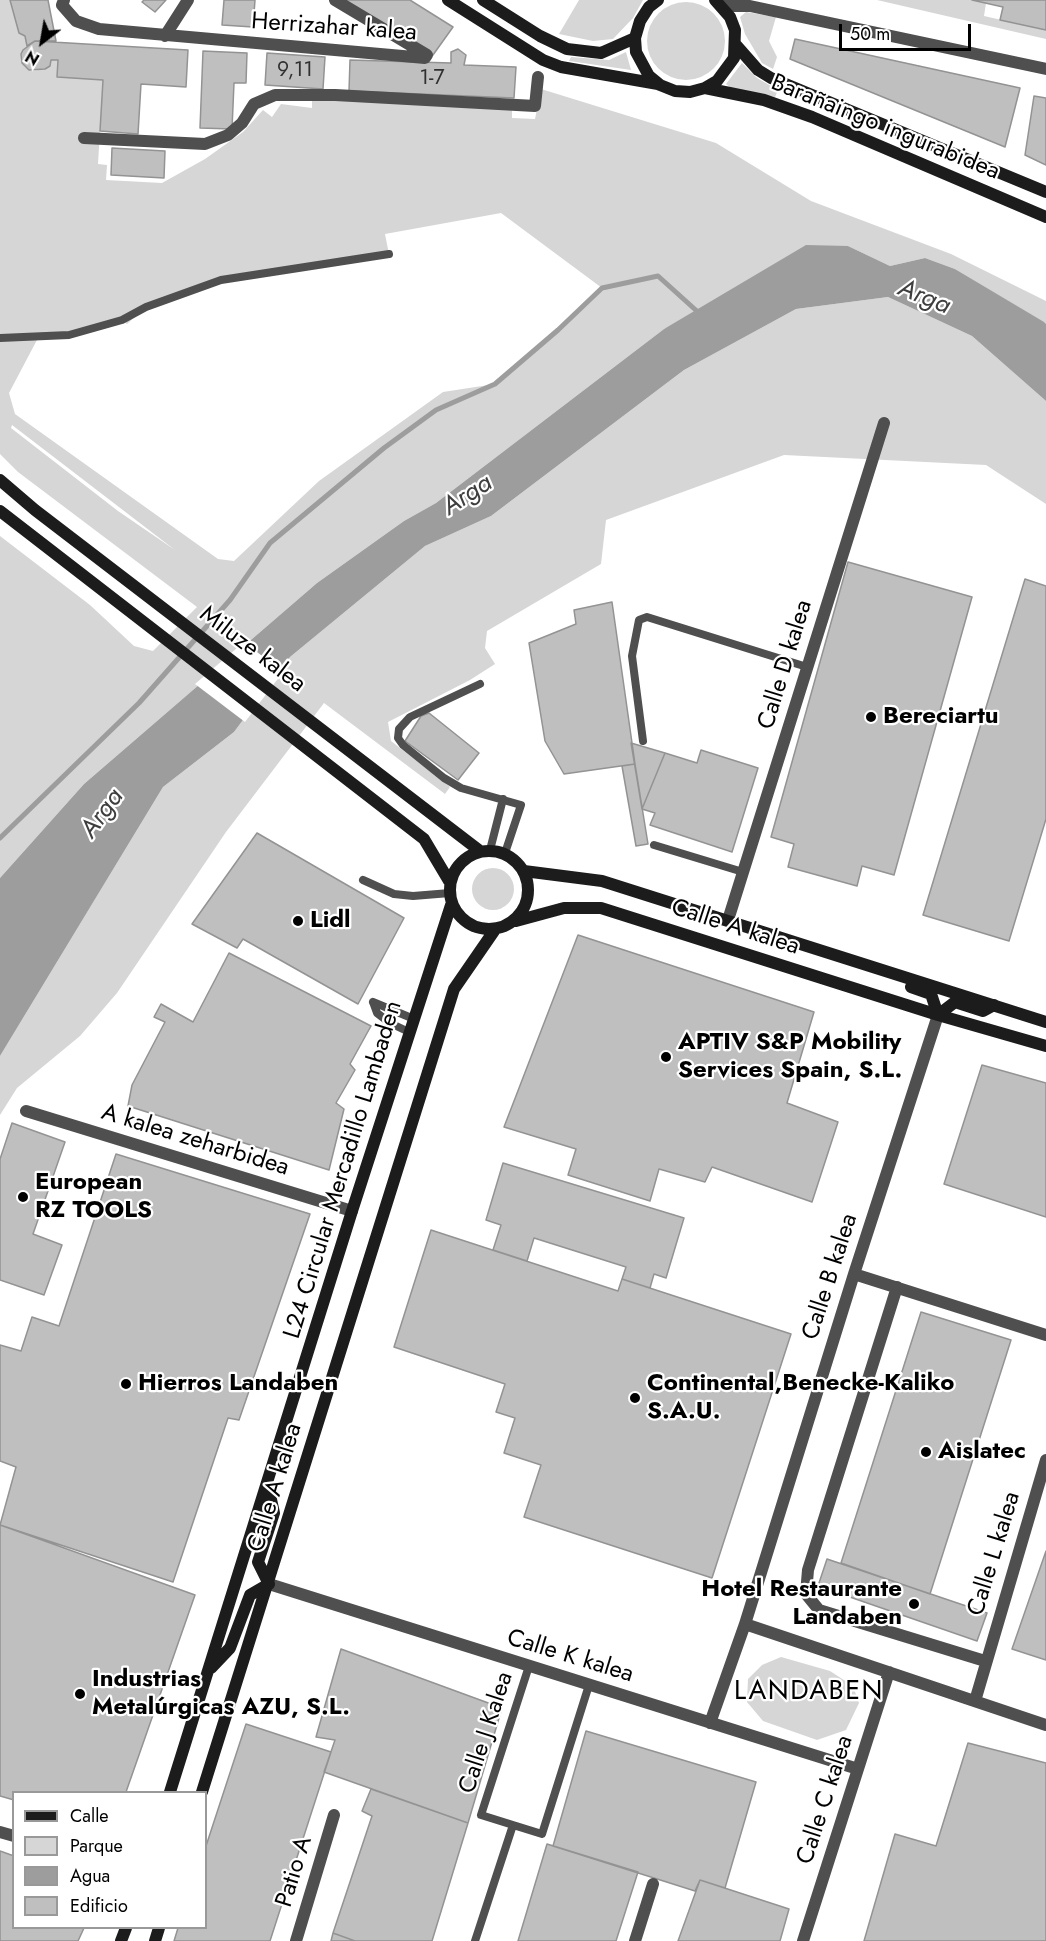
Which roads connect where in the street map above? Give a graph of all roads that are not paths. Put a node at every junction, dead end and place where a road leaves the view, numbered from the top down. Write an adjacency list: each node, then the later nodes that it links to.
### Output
1 (64, 0): 8 (street, Herrizahar kalea)
2 (188, 0): 8 (street)
3 (335, 0): 8 (street, Herrizahar kalea)
4 (448, 0): 13 (main road)
5 (483, 0): 9 (main road)
6 (658, 0): 9 (main road)
7 (717, 2): 10 (main road); 11 (street)
8 (165, 36)
9 (636, 38): 13 (main road)
10 (736, 45): 14 (main road); 16 (main road, Barañaingo ingurabidea)
11 (1046, 69)
12 (538, 77): 15 (street)
13 (660, 85): 14 (main road, Barañaingo ingurabidea)
14 (705, 88): 17 (main road, Barañaingo ingurabidea)
15 (84, 138)
16 (1046, 192)
17 (1046, 217)
18 (388, 254): 19 (lane)
19 (0, 338)
20 (884, 423): 23 (street, Calle D kalea)
21 (0, 480): 28 (main road, Miluze kalea)
22 (0, 511): 33 (main road, Miluze kalea)
23 (807, 667): 25 (lane); 31 (street, Calle D kalea)
24 (480, 684): 26 (lane)
25 (643, 741)
26 (503, 799): 28 (lane); 29 (lane)
27 (654, 845): 31 (lane)
28 (485, 850): 29 (main road); 33 (main road)
29 (505, 853): 30 (main road)
30 (524, 870): 34 (main road); 35 (main road, Calle A kalea)
31 (743, 872): 35 (street, Calle D kalea)
32 (363, 880): 33 (lane)
33 (450, 893): 36 (main road); 40 (main road, L24 Circular Mercadillo Lambaden)
34 (516, 921): 36 (main road); 39 (main road, Calle A kalea)
35 (728, 921): 37 (main road, Calle A kalea)
36 (494, 931): 51 (main road, Calle A kalea)
37 (872, 966): 38 (main road, Calle A kalea); 39 (main road)
38 (994, 1005): 39 (main road); 41 (main road)
39 (938, 1015): 43 (main road); 46 (street, Calle B kalea)
40 (414, 1019): 42 (main road, L24 Circular Mercadillo Lambaden); 42 (lane)
41 (1046, 1022)
42 (409, 1032): 45 (main road, L24 Circular Mercadillo Lambaden)
43 (1046, 1046)
44 (26, 1111): 45 (street, A kalea zeharbidea)
45 (352, 1211): 50 (main road, L24 Circular Mercadillo Lambaden)
46 (854, 1274): 47 (street); 52 (street, Calle B kalea)
47 (897, 1287): 48 (street); 53 (street)
48 (1046, 1335)
49 (1046, 1460): 53 (street, Calle L kalea)
50 (267, 1485): 51 (main road); 55 (main road, L24 Circular Mercadillo Lambaden)
51 (269, 1584): 54 (street, Calle K kalea); 55 (main road); 63 (main road, Calle A kalea)
52 (745, 1624): 56 (street); 59 (street, Calle B kalea)
53 (985, 1661): 58 (street, Calle L kalea)
54 (530, 1666): 57 (street, Calle K kalea); 65 (lane, Calle J Kalea)
55 (208, 1671): 62 (main road, L24 Circular Mercadillo Lambaden)
56 (889, 1672): 58 (street); 61 (street, Calle C kalea)
57 (589, 1685): 59 (street, Calle K kalea); 65 (lane, Calle J Kalea)
58 (975, 1701): 60 (street)
59 (710, 1723): 61 (street, Calle K kalea)
60 (1046, 1725)
61 (858, 1769): 70 (street, Calle C kalea)
62 (170, 1791)
63 (202, 1791)
64 (334, 1815): 67 (street, Patio A)
65 (513, 1825): 68 (lane)
66 (653, 1884): 69 (street)
67 (296, 1941)
68 (475, 1941)
69 (635, 1941)
70 (803, 1941)

